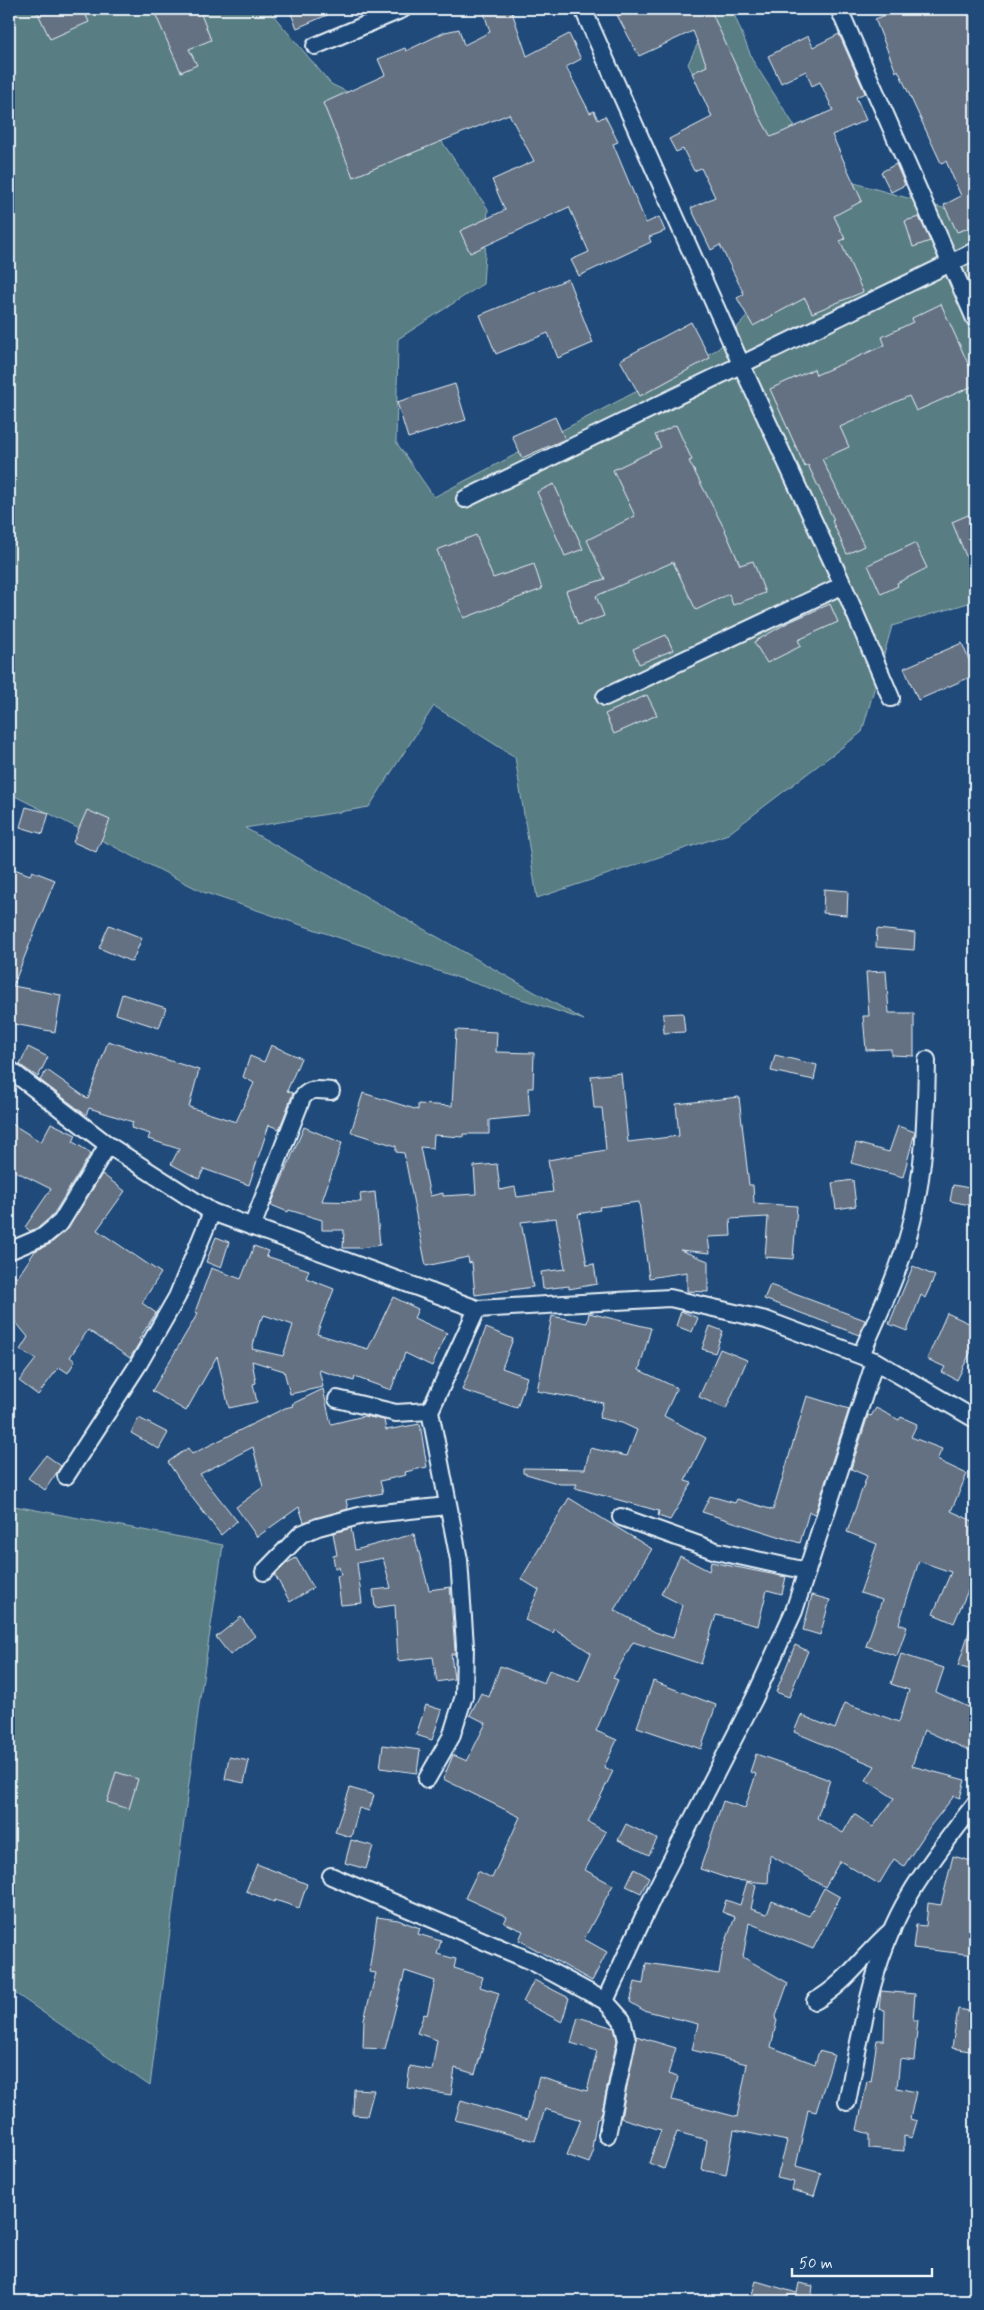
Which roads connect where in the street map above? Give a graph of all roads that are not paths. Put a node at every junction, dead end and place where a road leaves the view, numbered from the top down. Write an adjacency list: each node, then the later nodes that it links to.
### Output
1 (403, 9): 4 (street)
2 (583, 9): 8 (street)
3 (839, 9): 6 (street)
4 (315, 46)
5 (975, 251): 6 (street)
6 (949, 263): 7 (street); 8 (street)
7 (975, 319)
8 (741, 364): 9 (street); 10 (street)
9 (465, 499)
10 (843, 585): 11 (street); 12 (street)
11 (605, 697)
12 (891, 698)
13 (927, 1060): 21 (street)
14 (9, 1069): 16 (street)
15 (331, 1091): 18 (street)
16 (108, 1145): 17 (street); 19 (street)
17 (212, 1212): 18 (street); 25 (street)
18 (252, 1227): 20 (street)
19 (9, 1251)
20 (477, 1309): 21 (street); 23 (street)
21 (868, 1358): 24 (street); 28 (street)
22 (337, 1399): 23 (street)
23 (430, 1412): 26 (street)
24 (975, 1419)
25 (66, 1476)
26 (447, 1506): 29 (street); 30 (street)
27 (621, 1518): 28 (street)
28 (807, 1571): 34 (street)
29 (264, 1572)
30 (427, 1779)
31 (975, 1804): 33 (street)
32 (331, 1876): 34 (street)
33 (894, 1928): 35 (street); 36 (street)
34 (605, 2001): 37 (street)
35 (815, 2001)
36 (846, 2102)
37 (607, 2135)

